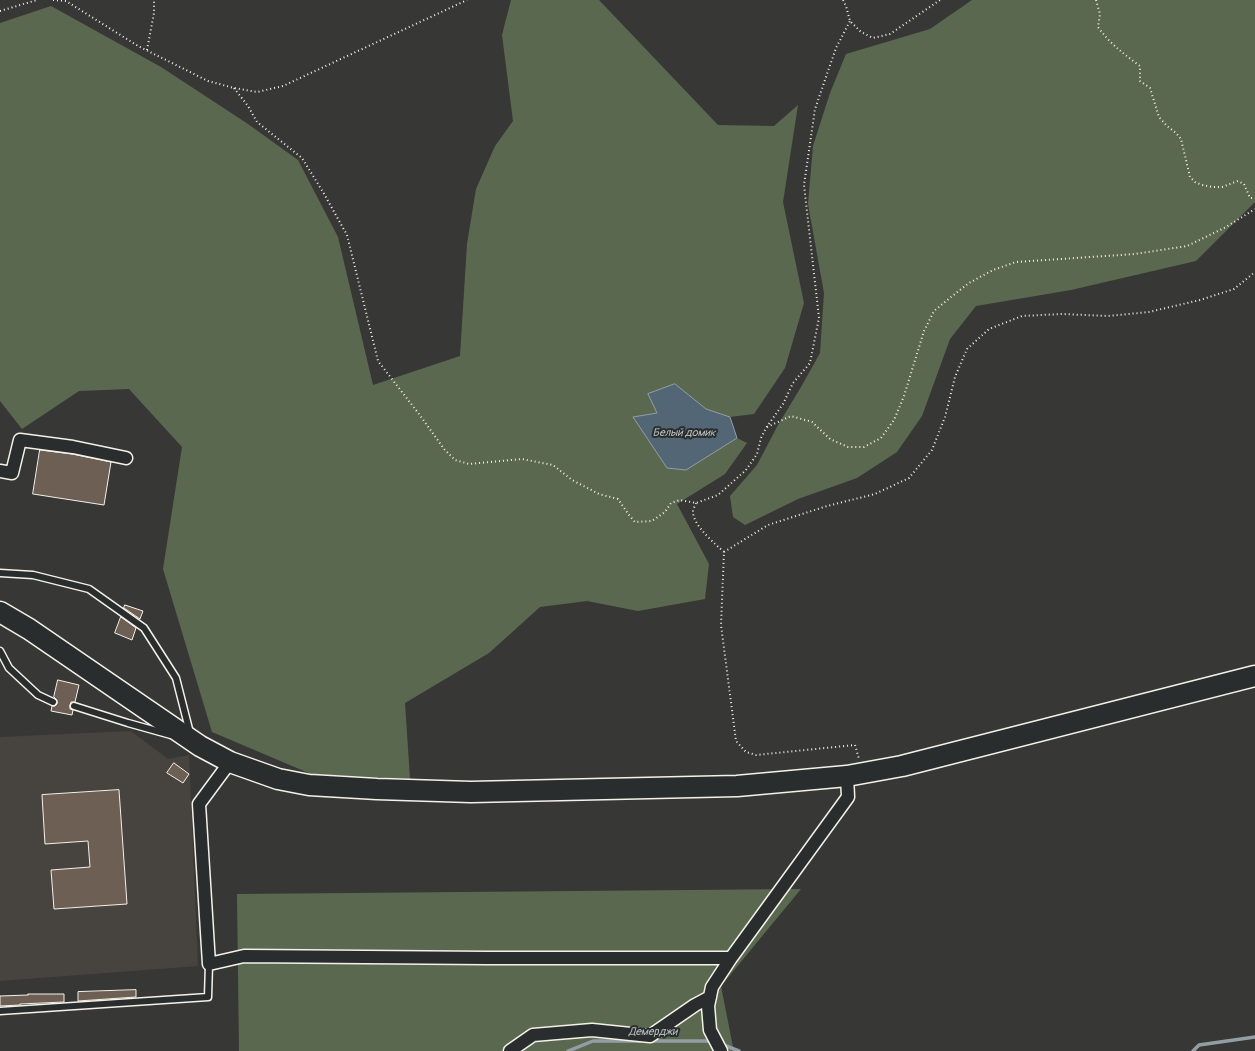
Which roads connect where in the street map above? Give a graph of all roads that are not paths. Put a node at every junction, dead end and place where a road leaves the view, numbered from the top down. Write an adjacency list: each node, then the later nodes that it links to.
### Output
1 (126, 458): 2 (street)
2 (0, 471)
3 (0, 573): 9 (lane)
4 (0, 612): 9 (highway)
5 (0, 651): 7 (lane)
6 (1255, 676): 11 (highway)
7 (53, 702)
8 (74, 706): 9 (lane)
9 (192, 741): 10 (highway)
10 (230, 762): 11 (highway); 13 (street)
11 (855, 774): 12 (street)
12 (731, 958): 13 (street); 14 (street)
13 (209, 964): 15 (lane)
14 (710, 997): 16 (street); 17 (street)
15 (0, 1011)
16 (510, 1051)
17 (721, 1051)

